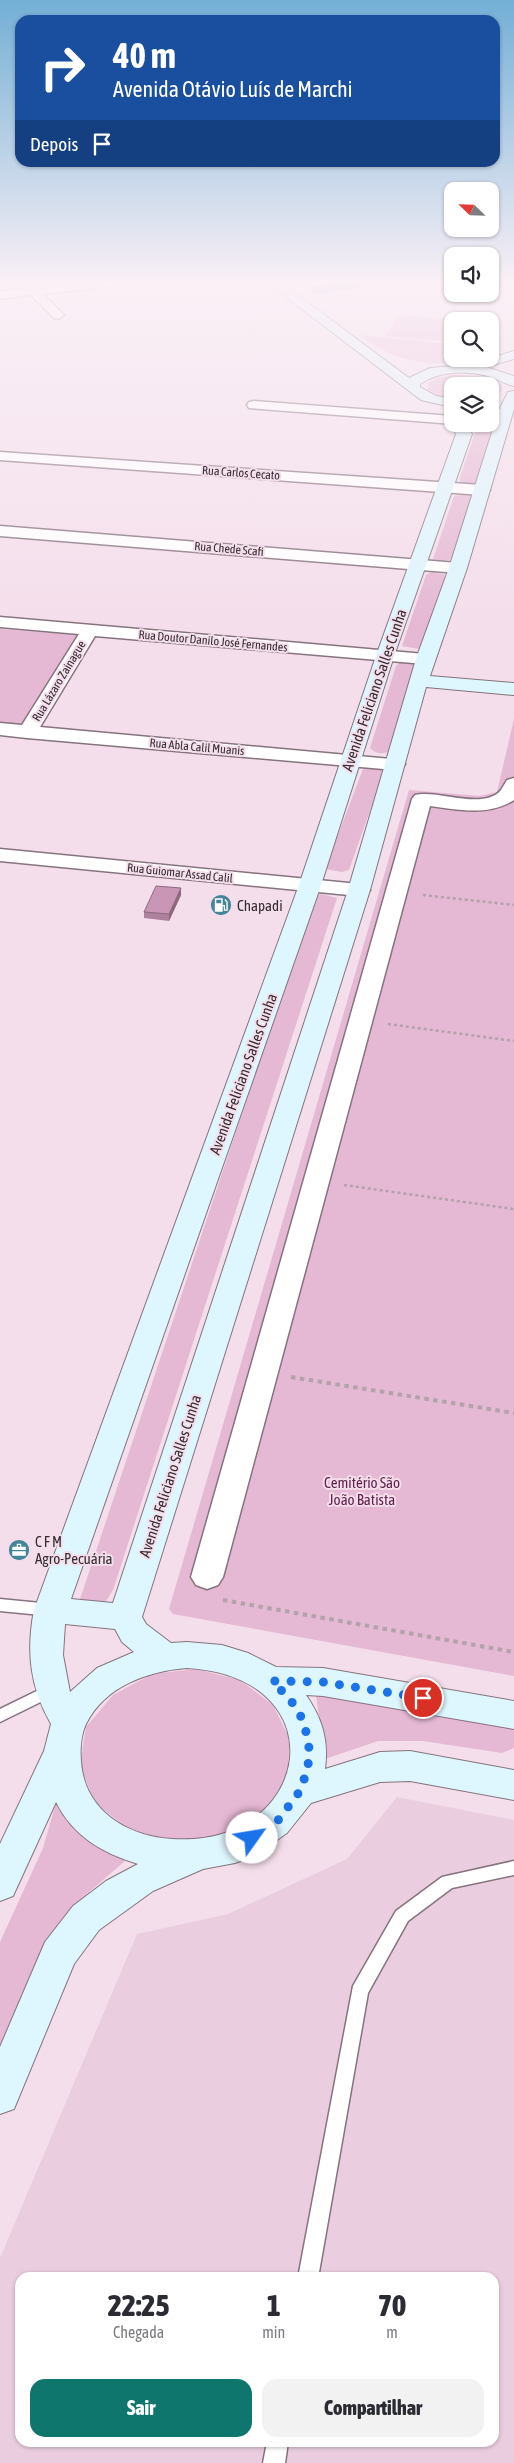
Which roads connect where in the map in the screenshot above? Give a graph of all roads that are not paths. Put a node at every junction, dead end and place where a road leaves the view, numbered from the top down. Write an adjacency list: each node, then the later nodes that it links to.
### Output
1 (423, 396): 3 (main road)
2 (508, 396): 11 (main road, Avenida Feliciano Salles Cunha)
3 (428, 398): 4 (main road); 6 (main road)
4 (444, 401)
5 (254, 405): 7 (street)
6 (444, 413)
7 (444, 419)
8 (463, 432): 10 (main road, Avenida Feliciano Salles Cunha)
9 (0, 456): 10 (street, Rua Carlos Cecato)
10 (444, 487): 11 (street, Rua Carlos Cecato); 13 (main road, Avenida Feliciano Salles Cunha)
11 (482, 490): 14 (main road, Avenida Feliciano Salles Cunha)
12 (0, 531): 13 (street, Rua Chede Scafi)
13 (417, 564): 14 (street, Rua Chede Scafi); 17 (main road, Avenida Feliciano Salles Cunha)
14 (458, 568): 18 (main road, Avenida Feliciano Salles Cunha)
15 (0, 622): 16 (street, Rua Doutor Danilo José Fernandes)
16 (90, 630): 17 (street, Rua Doutor Danilo José Fernandes); 21 (street, Rua Lázaro Zainague)
17 (385, 656): 18 (street, Rua Doutor Danilo José Fernandes); 22 (main road, Avenida Feliciano Salles Cunha)
18 (422, 670): 19 (main road); 23 (main road, Avenida Feliciano Salles Cunha)
19 (514, 689)
20 (0, 729): 21 (street, Rua Abla Calil Muanis)
21 (27, 732): 22 (street, Rua Abla Calil Muanis)
22 (350, 760): 23 (street, Rua Abla Calil Muanis); 26 (main road, Avenida Feliciano Salles Cunha)
23 (395, 764): 27 (main road, Avenida Feliciano Salles Cunha)
24 (514, 784): 28 (street)
25 (0, 855): 26 (street, Rua Guiomar Assad Calil)
26 (310, 886): 27 (street, Rua Guiomar Assad Calil); 30 (main road, Avenida Feliciano Salles Cunha)
27 (359, 890): 31 (main road, Avenida Feliciano Salles Cunha)
28 (207, 1577)
29 (0, 1605): 30 (lane)
30 (51, 1610): 31 (main road); 34 (main road, Avenida Feliciano Salles Cunha)
31 (125, 1617): 32 (main road)
32 (164, 1656): 33 (main road); 37 (main road)
33 (272, 1681): 35 (main road); 39 (main road)
34 (51, 1690): 36 (lane); 37 (main road, Avenida Feliciano Salles Cunha)
35 (514, 1715)
36 (0, 1716)
37 (66, 1737): 40 (main road); 42 (main road)
38 (514, 1785): 39 (main road)
39 (300, 1791): 40 (main road)
40 (195, 1856): 43 (main road)
41 (514, 1868): 44 (lane)
42 (0, 1885)
43 (0, 2095)
44 (309, 2272)
45 (277, 2447): 46 (lane)
46 (274, 2463)

